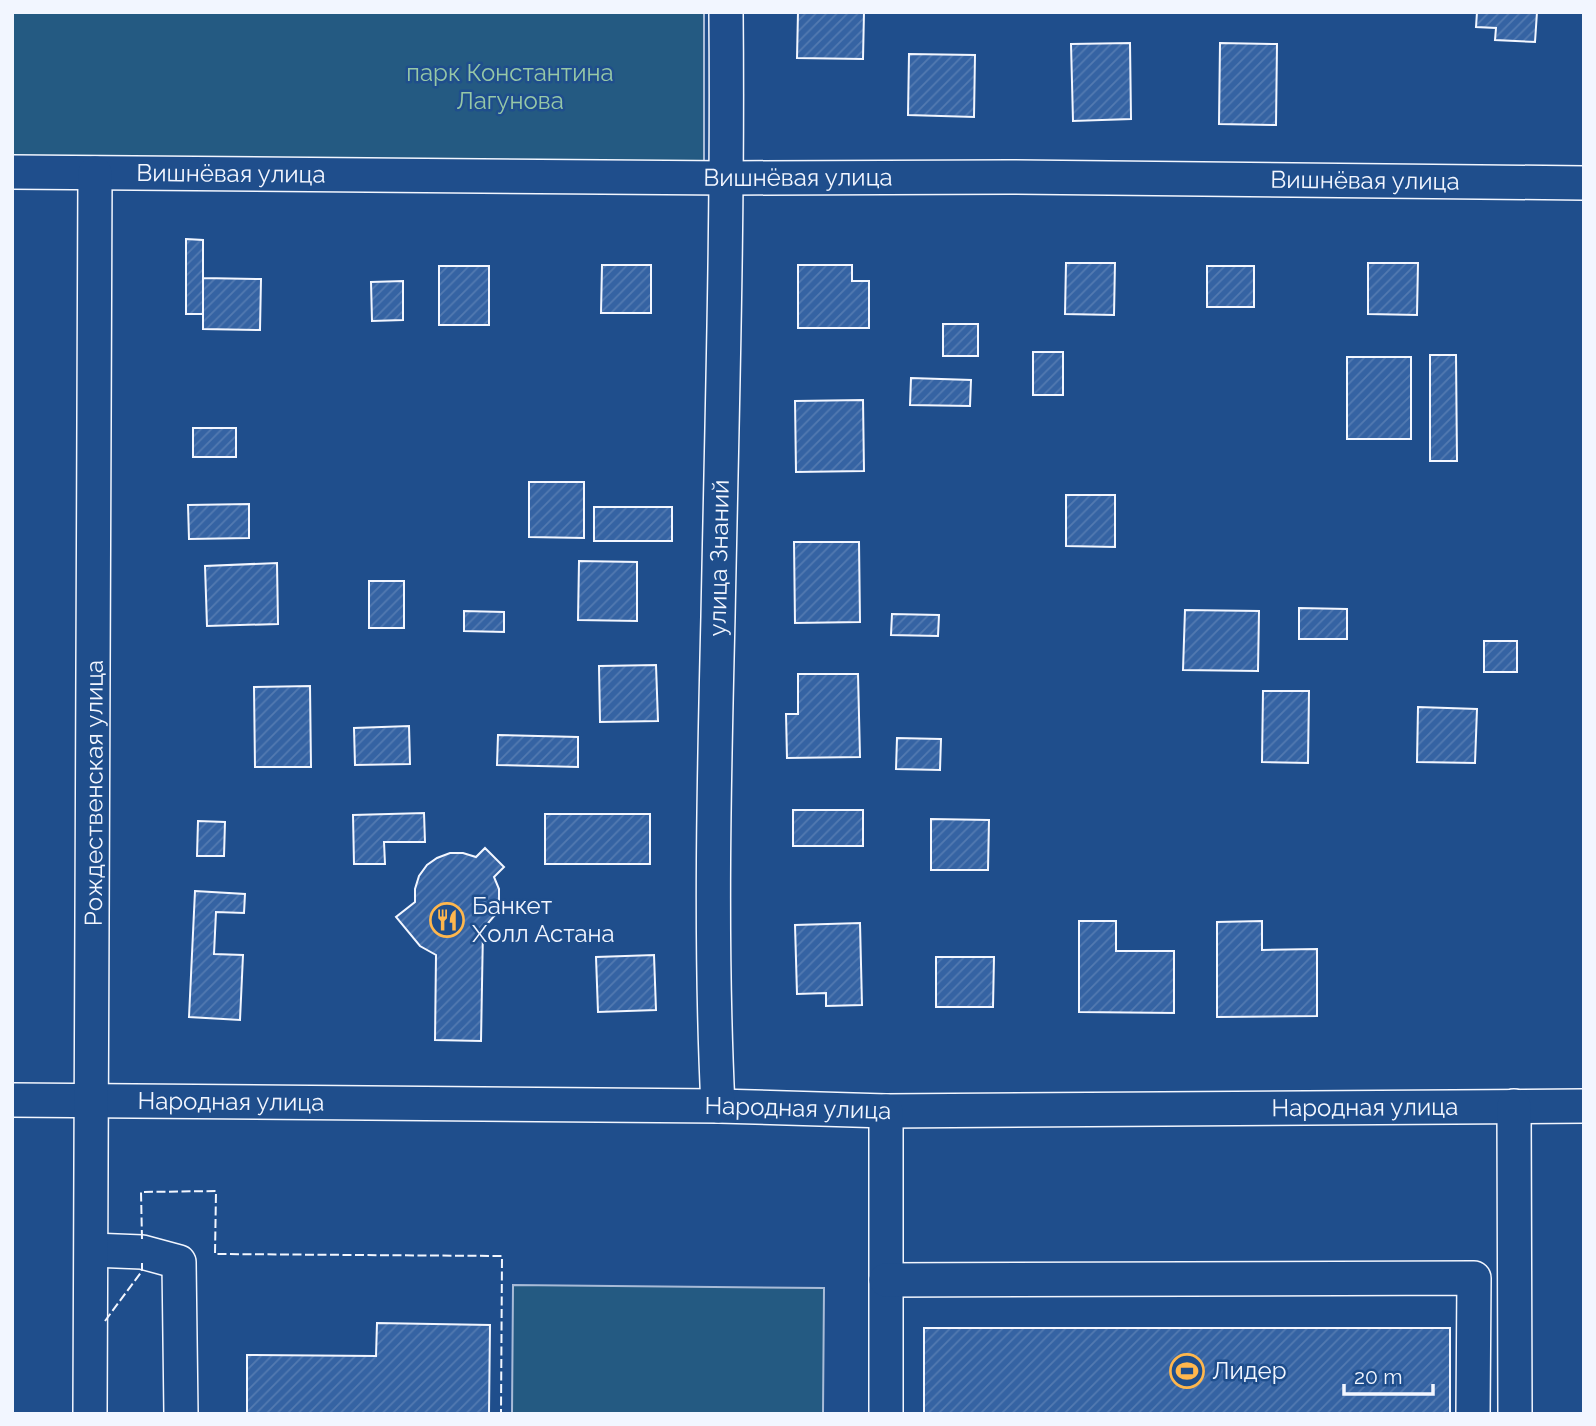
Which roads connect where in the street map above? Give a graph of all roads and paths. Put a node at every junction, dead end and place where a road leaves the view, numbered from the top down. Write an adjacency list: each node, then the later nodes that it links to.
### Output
1 (726, 12): 4 (street, улица Знаний)
2 (12, 172): 3 (street, Вишнёвая улица)
3 (94, 173): 4 (street, Вишнёвая улица); 7 (street, Рождественская улица)
4 (728, 178): 5 (street, Вишнёвая улица); 8 (street, улица Знаний)
5 (1584, 183)
6 (12, 1100): 7 (street, Народная улица)
7 (94, 1100): 8 (street, Народная улица); 12 (street, Рождественская улица)
8 (718, 1106): 11 (street, Народная улица)
9 (1514, 1106): 10 (street, Народная улица); 11 (street, Народная улица); 18 (street)
10 (1584, 1107)
11 (886, 1111): 13 (street)
12 (92, 1250): 14 (street, Рождественская улица); 15 (street)
13 (886, 1280): 16 (street); 17 (street)
14 (90, 1414)
15 (181, 1414)
16 (886, 1414)
17 (1473, 1414)
18 (1515, 1414)

